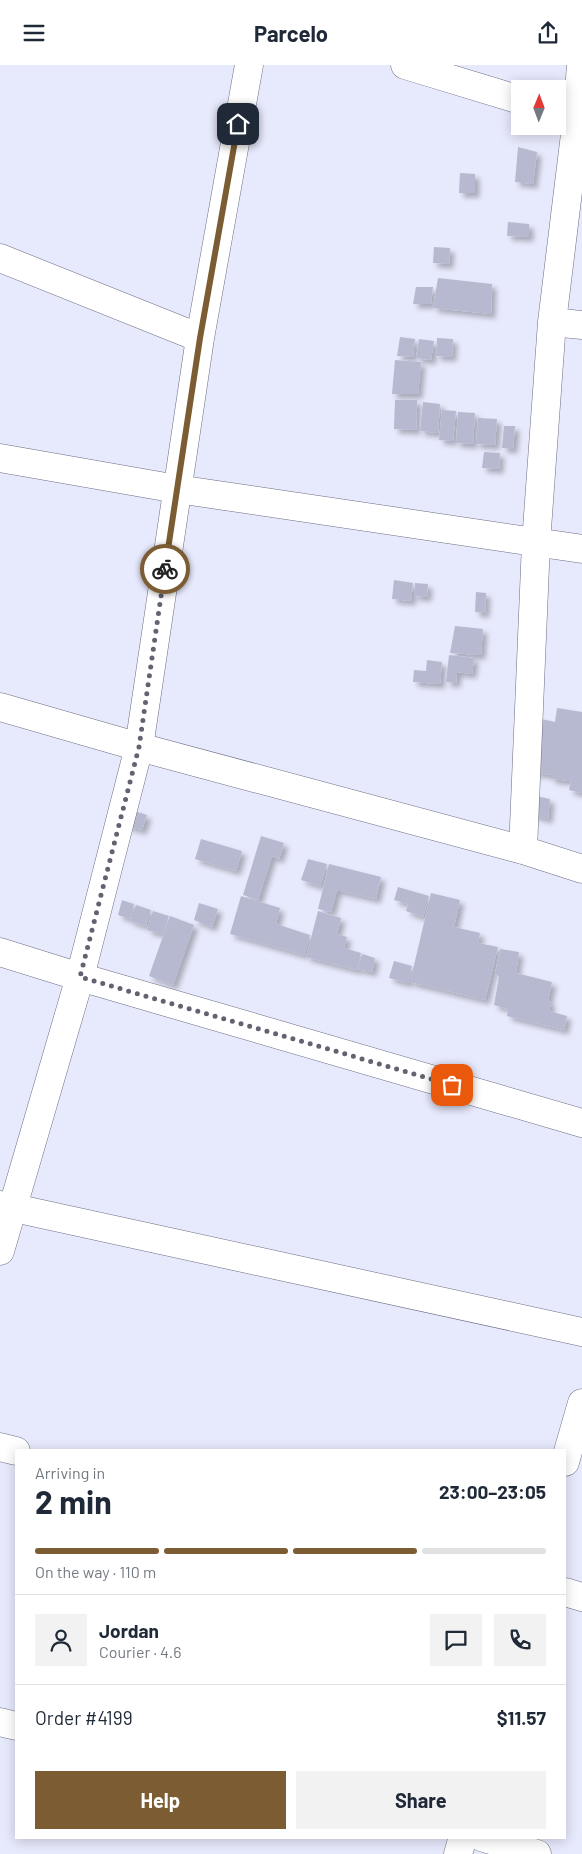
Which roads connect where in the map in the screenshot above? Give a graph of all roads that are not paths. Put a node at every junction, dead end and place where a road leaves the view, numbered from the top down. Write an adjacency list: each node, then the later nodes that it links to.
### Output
1 (249, 65): 9 (street)
2 (405, 65): 4 (street)
3 (581, 65): 5 (street)
4 (511, 97)
5 (572, 116): 7 (street)
6 (0, 257): 9 (street)
7 (552, 322): 8 (street); 12 (street)
8 (582, 325)
9 (200, 338): 11 (street)
10 (0, 458): 11 (street)
11 (177, 489): 12 (street); 15 (street)
12 (536, 543): 13 (street); 16 (street)
13 (582, 549)
14 (0, 707): 15 (street)
15 (139, 747): 16 (street); 19 (street)
16 (522, 850): 17 (street)
17 (582, 869)
18 (0, 952): 19 (street)
19 (80, 977): 20 (street); 21 (street)
20 (582, 1123)
21 (6, 1207): 22 (street); 23 (street)
22 (0, 1251)
23 (582, 1332)
24 (582, 1403): 27 (street)
25 (0, 1447): 26 (street)
26 (15, 1451)
27 (566, 1459)
28 (566, 1592): 29 (street)
29 (582, 1597)
30 (0, 1722): 31 (street)
31 (15, 1726)
32 (462, 1839): 34 (street)
33 (488, 1839): 35 (street)
34 (458, 1854)
35 (537, 1854)

